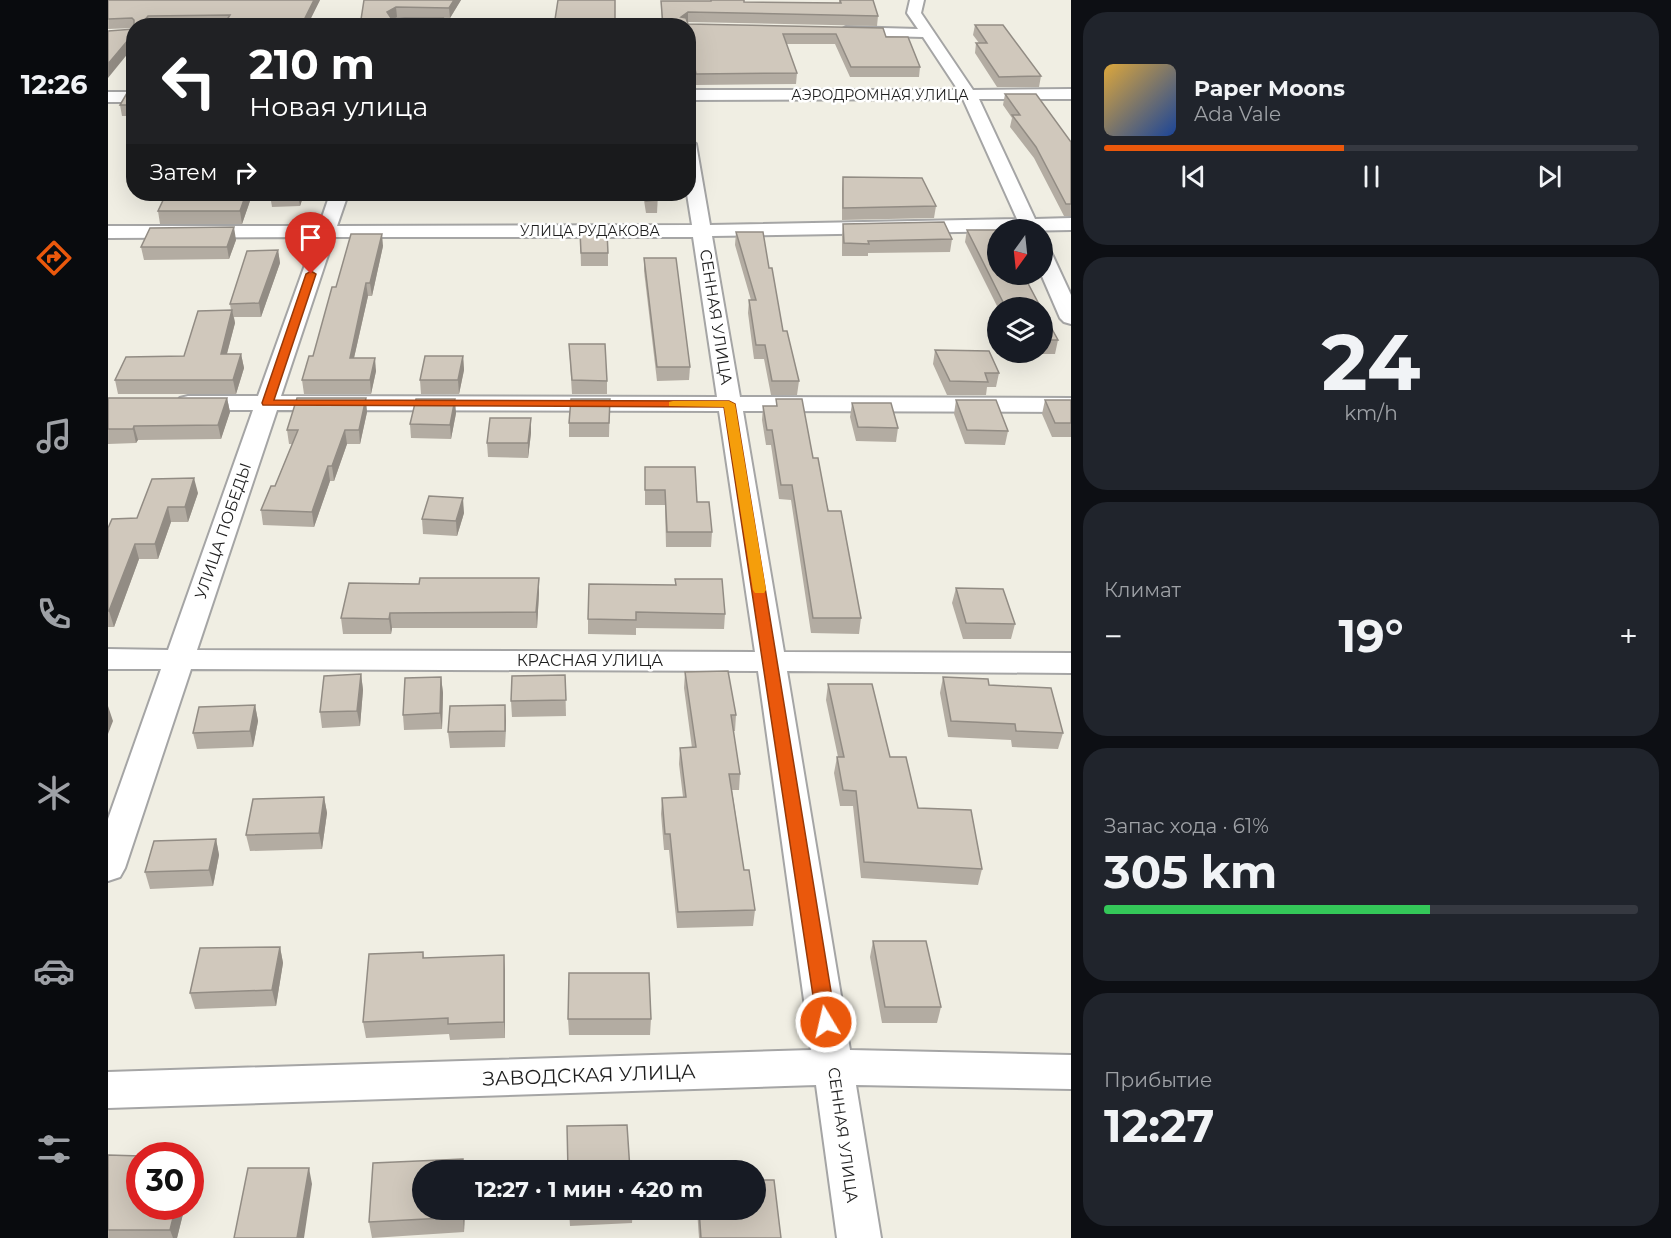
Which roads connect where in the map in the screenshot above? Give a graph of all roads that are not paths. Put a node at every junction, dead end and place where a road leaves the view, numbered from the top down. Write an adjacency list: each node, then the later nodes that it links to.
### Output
1 (917, 0): 5 (street)
2 (402, 8): 3 (street)
3 (398, 18)
4 (831, 31): 5 (street)
5 (925, 33): 8 (street)
6 (1071, 94): 8 (street, АЭРОДРОМНАЯ УЛИЦА)
7 (696, 95): 8 (street, АЭРОДРОМНАЯ УЛИЦА)
8 (969, 95): 13 (street)
9 (108, 97): 10 (street)
10 (126, 97)
11 (696, 194): 18 (street, СЕННАЯ УЛИЦА)
12 (337, 201): 17 (street, УЛИЦА ПОБЕДЫ)
13 (1026, 219)
14 (1071, 224): 15 (street, УЛИЦА РУДАКОВА)
15 (1053, 225)
16 (987, 228): 18 (street, УЛИЦА РУДАКОВА)
17 (326, 231): 18 (street, УЛИЦА РУДАКОВА); 19 (street, УЛИЦА РУДАКОВА); 23 (street, УЛИЦА ПОБЕДЫ)
18 (702, 231): 24 (street, СЕННАЯ УЛИЦА)
19 (108, 232)
20 (1053, 278): 21 (street)
21 (1071, 318)
22 (165, 403): 23 (street)
23 (267, 403): 24 (street); 27 (street, УЛИЦА ПОБЕДЫ)
24 (729, 404): 25 (street); 28 (street, СЕННАЯ УЛИЦА)
25 (1071, 405)
26 (108, 659): 27 (street, КРАСНАЯ УЛИЦА)
27 (180, 659): 28 (street, КРАСНАЯ УЛИЦА); 30 (street, УЛИЦА ПОБЕДЫ)
28 (771, 661): 29 (street, КРАСНАЯ УЛИЦА); 31 (street, СЕННАЯ УЛИЦА)
29 (1071, 663)
30 (108, 868)
31 (833, 1067): 32 (street, ЗАВОДСКАЯ УЛИЦА); 33 (street, ЗАВОДСКАЯ УЛИЦА); 34 (street, СЕННАЯ УЛИЦА)
32 (1071, 1072)
33 (108, 1090)
34 (859, 1238)

